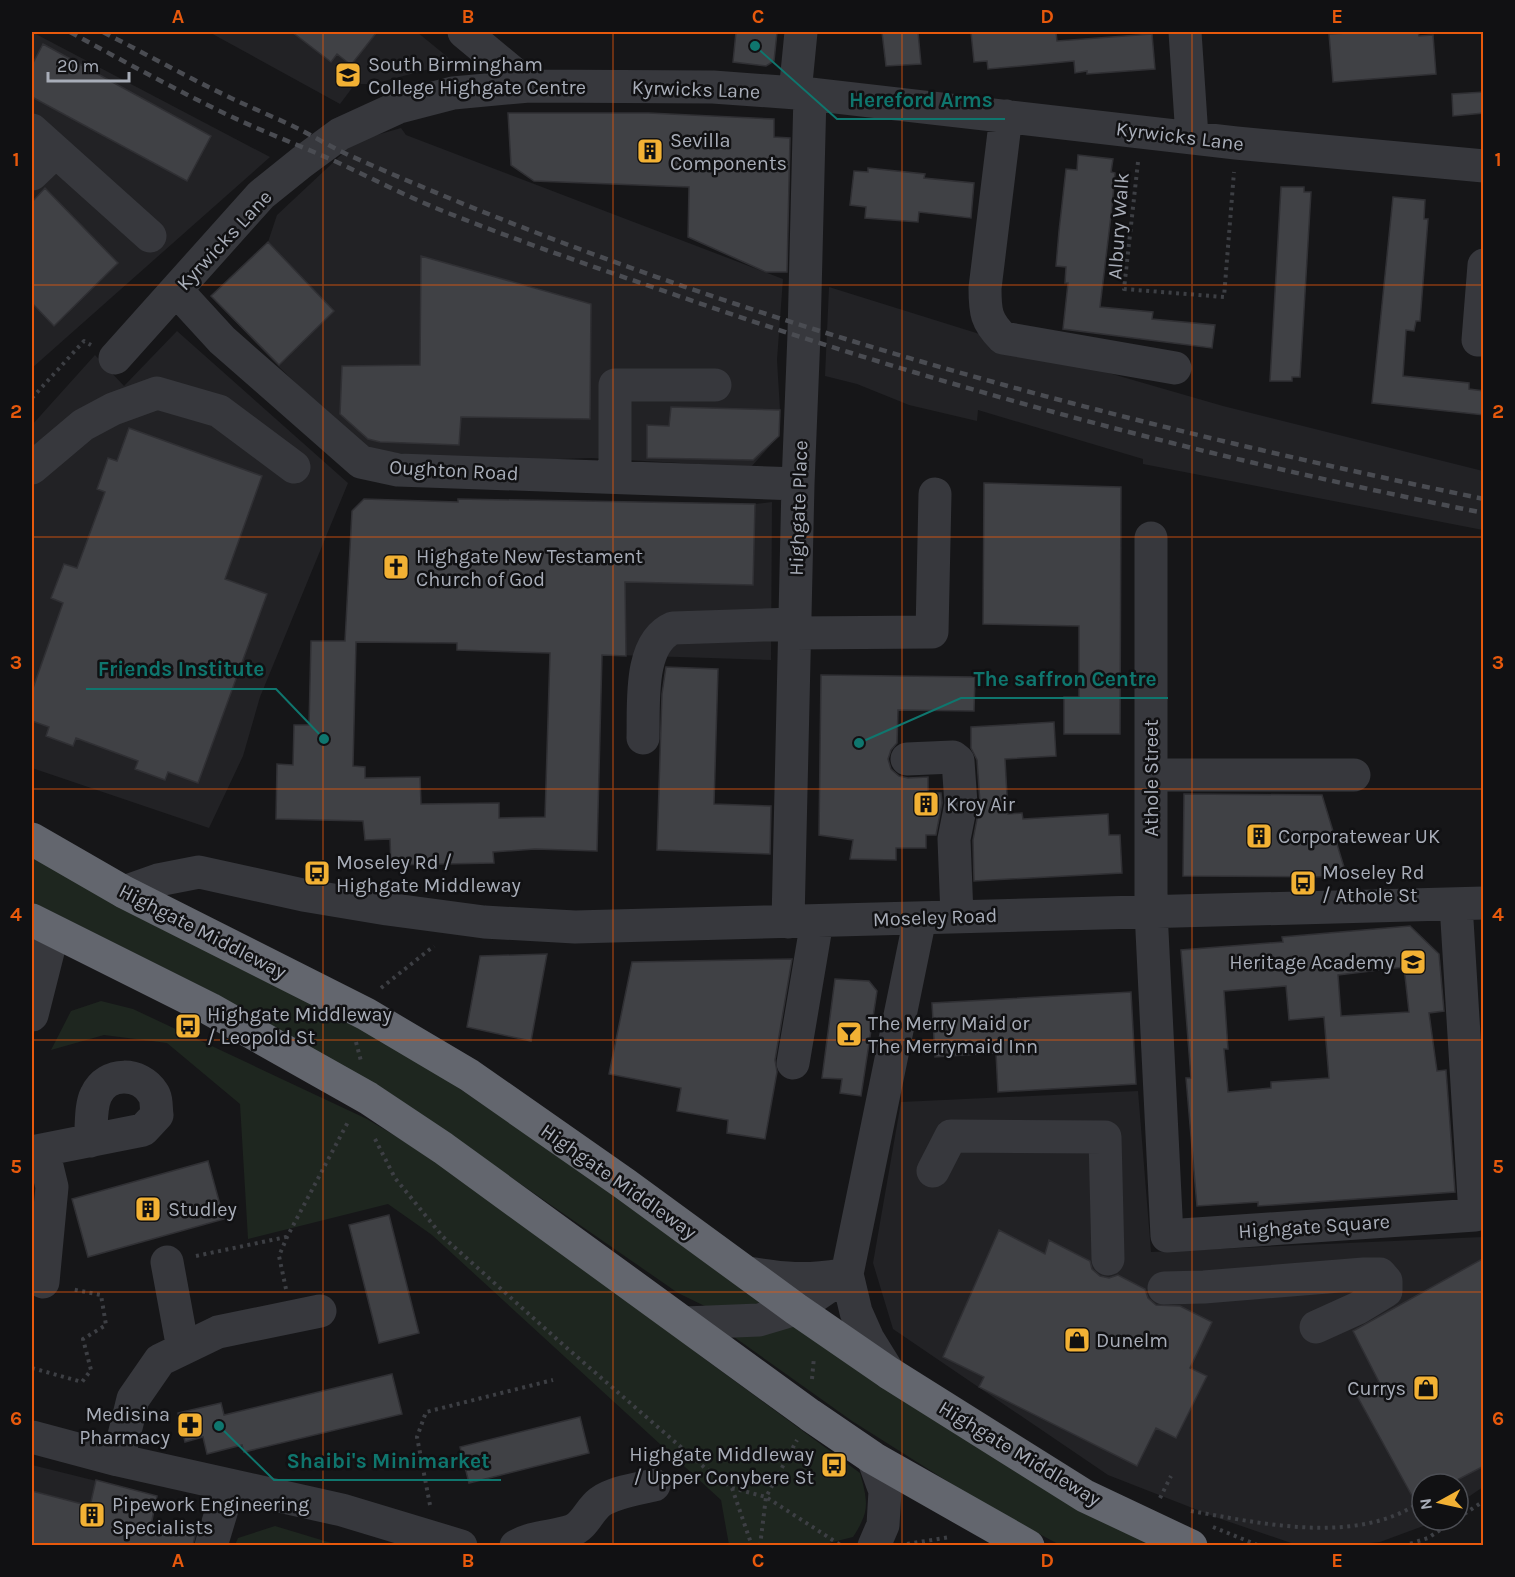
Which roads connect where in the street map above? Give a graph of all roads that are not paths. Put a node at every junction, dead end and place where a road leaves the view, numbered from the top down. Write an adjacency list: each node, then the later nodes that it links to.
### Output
1 (464, 32): 4 (street)
2 (801, 32): 6 (street, Highgate Place)
3 (1185, 32): 9 (street)
4 (493, 44): 5 (street)
5 (529, 86): 6 (street, Kyrwicks Lane); 14 (street, Kyrwicks Lane)
6 (802, 93): 7 (street, Kyrwicks Lane); 22 (street, Highgate Place)
7 (1006, 116): 9 (street, Kyrwicks Lane); 17 (street)
8 (32, 130): 10 (street)
9 (1192, 137): 11 (street, Kyrwicks Lane)
10 (43, 163): 12 (street)
11 (1484, 166)
12 (150, 236)
13 (1484, 265): 15 (street)
14 (177, 291): 16 (street, Kyrwicks Lane); 21 (street, Oughton Road)
15 (1484, 340)
16 (115, 358)
17 (1175, 368)
18 (715, 385): 21 (street)
19 (294, 467): 20 (street)
20 (32, 468)
21 (615, 477): 22 (street, Oughton Road)
22 (798, 484): 25 (street, Highgate Place)
23 (935, 494): 25 (street)
24 (1151, 538): 28 (street, Athole Street)
25 (794, 628): 26 (street); 36 (street, Highgate Place)
26 (643, 738)
27 (907, 759): 34 (street)
28 (1151, 775): 29 (street); 33 (street, Athole Street)
29 (1354, 775)
30 (32, 839): 31 (highway, Highgate Middleway)
31 (124, 892): 36 (street, Moseley Road); 45 (highway, Highgate Middleway)
32 (1470, 903): 33 (street, Moseley Road); 33 (street, Highgate Square)
33 (1151, 911): 34 (street, Moseley Road)
34 (957, 916): 35 (street, Moseley Road)
35 (920, 918): 36 (street, Moseley Road); 46 (street)
36 (802, 921): 39 (street, Highgate Place)
37 (42, 926): 38 (street); 51 (highway)
38 (32, 1015)
39 (793, 1063)
40 (90, 1141): 41 (street)
41 (37, 1151): 47 (street)
42 (933, 1171): 43 (street)
43 (1107, 1259)
44 (167, 1262): 53 (street)
45 (748, 1273): 46 (street); 49 (highway, Highgate Middleway)
46 (847, 1274): 49 (street); 54 (street)
47 (43, 1282)
48 (1164, 1288): 52 (street)
49 (796, 1309): 51 (street); 54 (highway, Highgate Middleway)
50 (306, 1314): 53 (street)
51 (685, 1323): 56 (highway)
52 (1316, 1327)
53 (183, 1349): 57 (street)
54 (889, 1373): 60 (highway, Highgate Middleway)
55 (32, 1437): 57 (street)
56 (873, 1458): 64 (street); 65 (highway)
57 (118, 1460): 59 (street)
58 (654, 1485): 63 (street)
59 (230, 1486): 61 (street); 62 (street)
60 (1199, 1541)
61 (448, 1542)
62 (211, 1545)
63 (516, 1545)
64 (874, 1545)
65 (1028, 1545)

